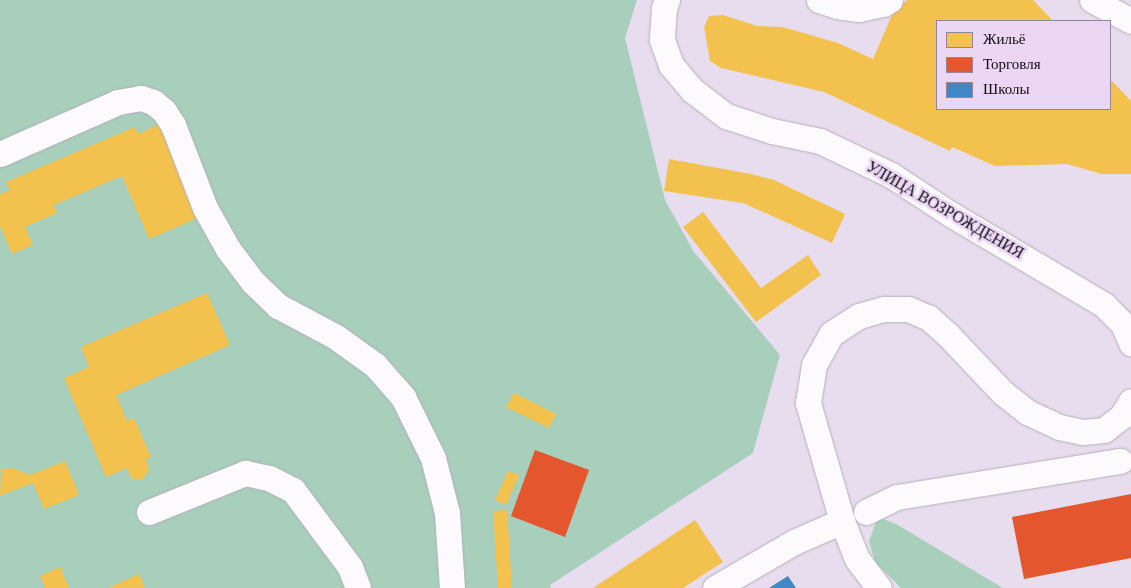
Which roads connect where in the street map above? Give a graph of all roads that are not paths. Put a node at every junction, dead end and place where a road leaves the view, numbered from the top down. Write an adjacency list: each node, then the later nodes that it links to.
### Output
1 (667, 0): 7 (street, УЛИЦА ВОЗРОЖДЕНИЯ)
2 (819, 0): 3 (street)
3 (890, 0)
4 (1092, 0): 5 (street)
5 (1131, 21)
6 (0, 154): 14 (street)
7 (1131, 343)
8 (1131, 401): 12 (street)
9 (1120, 460): 11 (street)
10 (150, 512): 13 (street)
11 (866, 512)
12 (842, 521): 15 (street); 16 (street)
13 (358, 588)
14 (452, 588)
15 (714, 588)
16 (879, 588)

